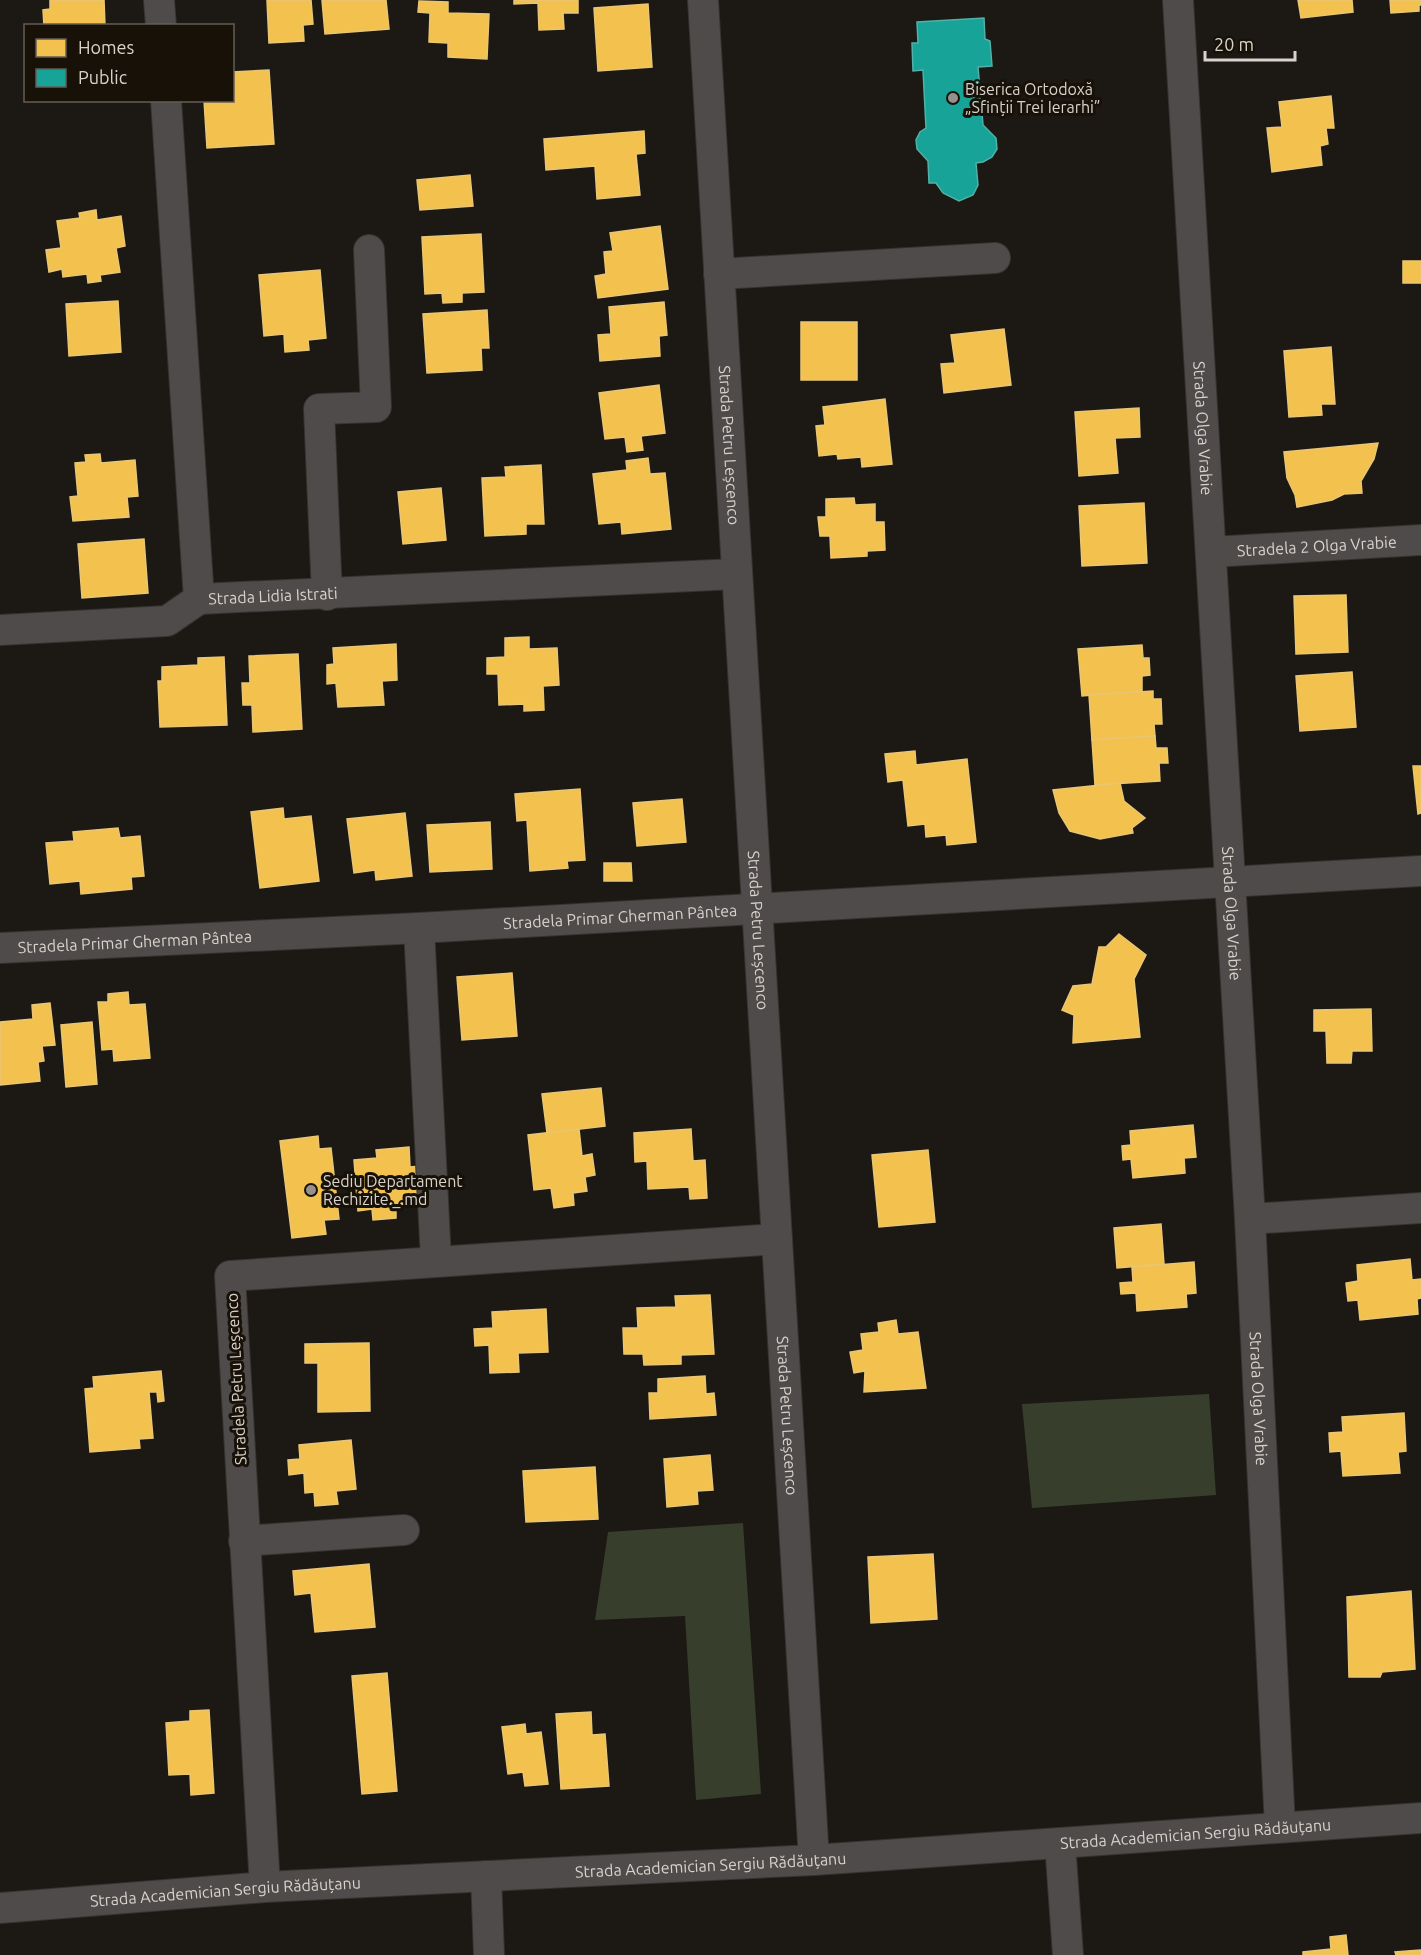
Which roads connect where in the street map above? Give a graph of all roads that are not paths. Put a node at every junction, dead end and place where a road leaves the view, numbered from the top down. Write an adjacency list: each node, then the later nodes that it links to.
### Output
1 (159, 0): 4 (street)
2 (703, 0): 8 (street, Strada Petru Leșcenco)
3 (1178, 0): 10 (street, Strada Olga Vrabie)
4 (161, 24)
5 (166, 102): 13 (street, Strada Lidia Istrati)
6 (369, 250): 12 (street)
7 (995, 258): 8 (street)
8 (719, 274): 11 (street, Strada Petru Leșcenco)
9 (1421, 540): 10 (street, Stradela 2 Olga Vrabie)
10 (1212, 552): 16 (street, Strada Olga Vrabie)
11 (736, 574): 12 (street, Strada Lidia Istrati); 17 (street, Strada Petru Leșcenco)
12 (327, 595): 13 (street, Strada Lidia Istrati)
13 (199, 599): 14 (street)
14 (0, 630)
15 (1421, 871): 16 (street, Stradela Primar Gherman Pântea)
16 (1230, 881): 17 (street, Stradela Primar Gherman Pântea); 21 (street, Strada Olga Vrabie)
17 (757, 909): 18 (street, Stradela Primar Gherman Pântea); 22 (street, Strada Petru Leșcenco)
18 (419, 928): 19 (street, Stradela Primar Gherman Pântea); 23 (street)
19 (0, 948)
20 (1421, 1208): 21 (street)
21 (1250, 1219): 27 (street, Strada Olga Vrabie)
22 (777, 1239): 23 (street, Stradela Petru Leșcenco); 29 (street, Strada Petru Leșcenco)
23 (436, 1260): 25 (street, Stradela Petru Leșcenco)
24 (404, 1530): 25 (street)
25 (244, 1541): 31 (street, Stradela Petru Leșcenco)
26 (1421, 1818): 27 (street, Strada Academician Sergiu Rădăuțanu)
27 (1280, 1827): 28 (street, Strada Academician Sergiu Rădăuțanu)
28 (1060, 1843): 29 (street, Strada Academician Sergiu Rădăuțanu); 34 (street)
29 (814, 1860): 30 (street, Strada Academician Sergiu Rădăuțanu)
30 (486, 1876): 31 (street, Strada Academician Sergiu Rădăuțanu); 33 (street)
31 (265, 1887): 32 (street, Strada Academician Sergiu Rădăuțanu)
32 (0, 1908)
33 (489, 1955)
34 (1068, 1955)

